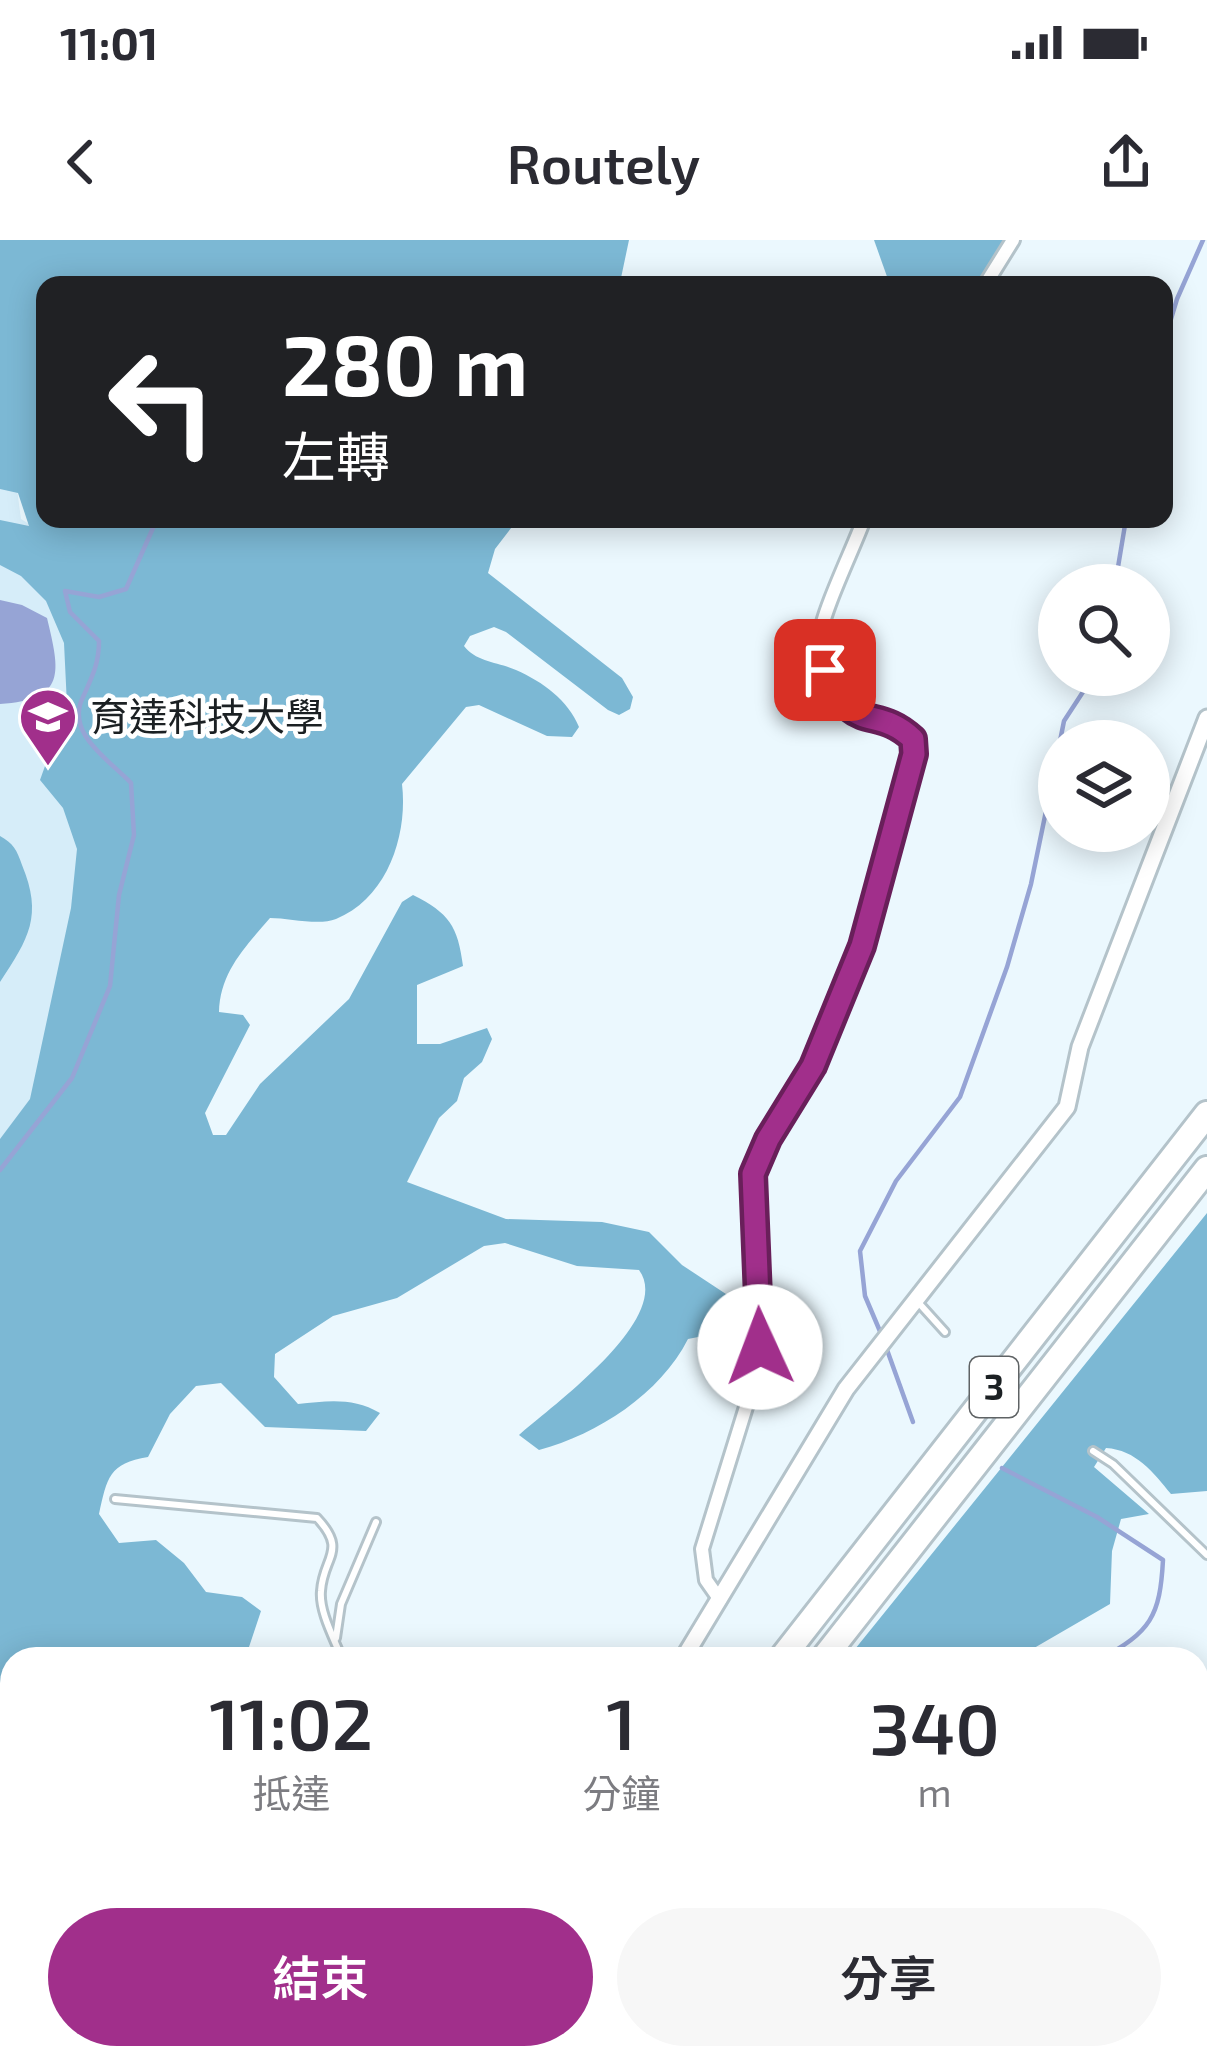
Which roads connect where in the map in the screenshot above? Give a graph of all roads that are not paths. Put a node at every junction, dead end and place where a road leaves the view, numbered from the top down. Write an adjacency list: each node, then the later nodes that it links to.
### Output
1 (1013, 240): 2 (street)
2 (991, 276)
3 (861, 528): 13 (street)
4 (1207, 718): 7 (street)
5 (1207, 1114): 17 (highway, 3)
6 (1207, 1168): 18 (highway, 3)
7 (915, 1298): 8 (lane); 13 (street)
8 (945, 1332)
9 (1093, 1450): 12 (lane)
10 (115, 1499): 14 (lane)
11 (376, 1522): 14 (lane)
12 (1207, 1555)
13 (720, 1600): 16 (street)
14 (336, 1641): 15 (lane)
15 (338, 1647)
16 (690, 1647)
17 (790, 1647)
18 (832, 1647)

